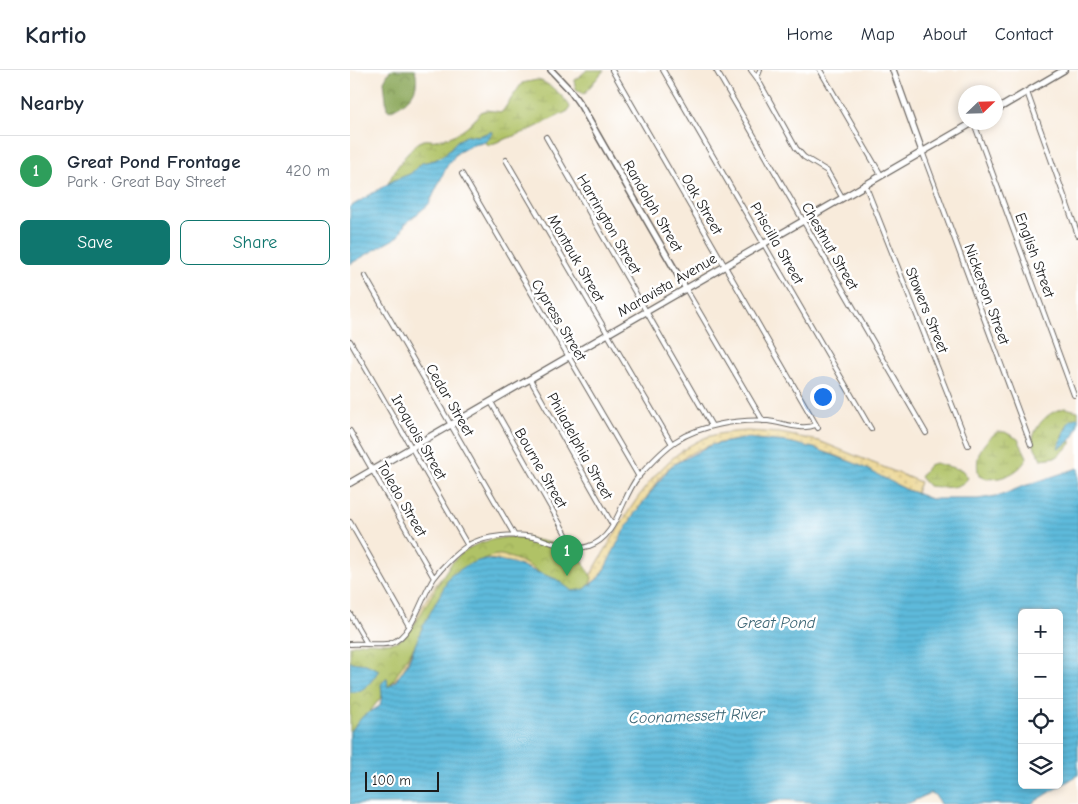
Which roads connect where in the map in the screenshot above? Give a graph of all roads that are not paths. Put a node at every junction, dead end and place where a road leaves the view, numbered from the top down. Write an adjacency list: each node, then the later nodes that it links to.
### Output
1 (551, 70): 28 (street, Randolph Street)
2 (612, 70): 26 (street, Oak Street)
3 (663, 70): 25 (street, Priscilla Street)
4 (716, 70): 23 (street, Chestnut Street)
5 (751, 70): 11 (street)
6 (760, 70): 11 (street)
7 (820, 70): 20 (street)
8 (893, 70): 17 (main road)
9 (1064, 70): 10 (main road)
10 (1057, 72): 12 (main road)
11 (757, 78): 22 (street)
12 (1027, 92): 13 (main road); 24 (street)
13 (1003, 106)
14 (961, 130): 17 (main road, Maravista Avenue)
15 (977, 130): 34 (street, English Street)
16 (546, 137): 29 (street, Harrington Street)
17 (922, 151): 20 (main road, Maravista Avenue); 44 (street, Nickerson Street)
18 (506, 160): 30 (street, Montauk Street)
19 (462, 174): 32 (street, Cypress Street)
20 (881, 175): 21 (main road, Maravista Avenue)
21 (865, 184): 22 (main road, Maravista Avenue); 43 (street, Stowers Street)
22 (842, 197): 23 (main road, Maravista Avenue)
23 (802, 220): 25 (main road, Maravista Avenue); 41 (street, Chestnut Street)
24 (1078, 234)
25 (763, 243): 26 (main road, Maravista Avenue); 39 (street, Priscilla Street)
26 (725, 266): 28 (main road, Maravista Avenue); 36 (street, Oak Street)
27 (365, 276): 37 (street, Cedar Street)
28 (686, 289): 29 (main road, Maravista Avenue); 36 (street, Randolph Street)
29 (647, 311): 30 (main road, Maravista Avenue); 38 (street, Harrington Street)
30 (607, 334): 32 (main road, Maravista Avenue); 42 (street, Montauk Street)
31 (350, 341): 45 (street, Iroquois Street)
32 (568, 357): 33 (main road, Maravista Avenue); 47 (street, Cypress Street)
33 (530, 379): 35 (main road, Maravista Avenue); 50 (street, Philadelphia Street)
34 (1074, 395)
35 (491, 402): 37 (main road, Maravista Avenue); 53 (street, Bourne Street)
36 (763, 421): 38 (street)
37 (451, 424): 45 (main road, Maravista Avenue); 51 (street, Cedar Street)
38 (712, 426): 42 (street)
39 (870, 429)
40 (350, 431): 46 (street, Toledo Street)
41 (926, 433)
42 (672, 444): 47 (street)
43 (968, 444)
44 (1031, 445)
45 (413, 447): 46 (main road, Maravista Avenue); 52 (street, Iroquois Street)
46 (372, 470): 48 (main road, Maravista Avenue); 54 (street, Toledo Street)
47 (639, 476): 50 (street)
48 (350, 483)
49 (350, 522): 56 (street)
50 (612, 524): 53 (street)
51 (515, 536): 52 (street); 53 (street)
52 (468, 546): 54 (street)
53 (570, 546)
54 (434, 578): 56 (street)
55 (350, 614): 57 (street)
56 (409, 626): 57 (street)
57 (366, 642): 58 (street)
58 (350, 644)

